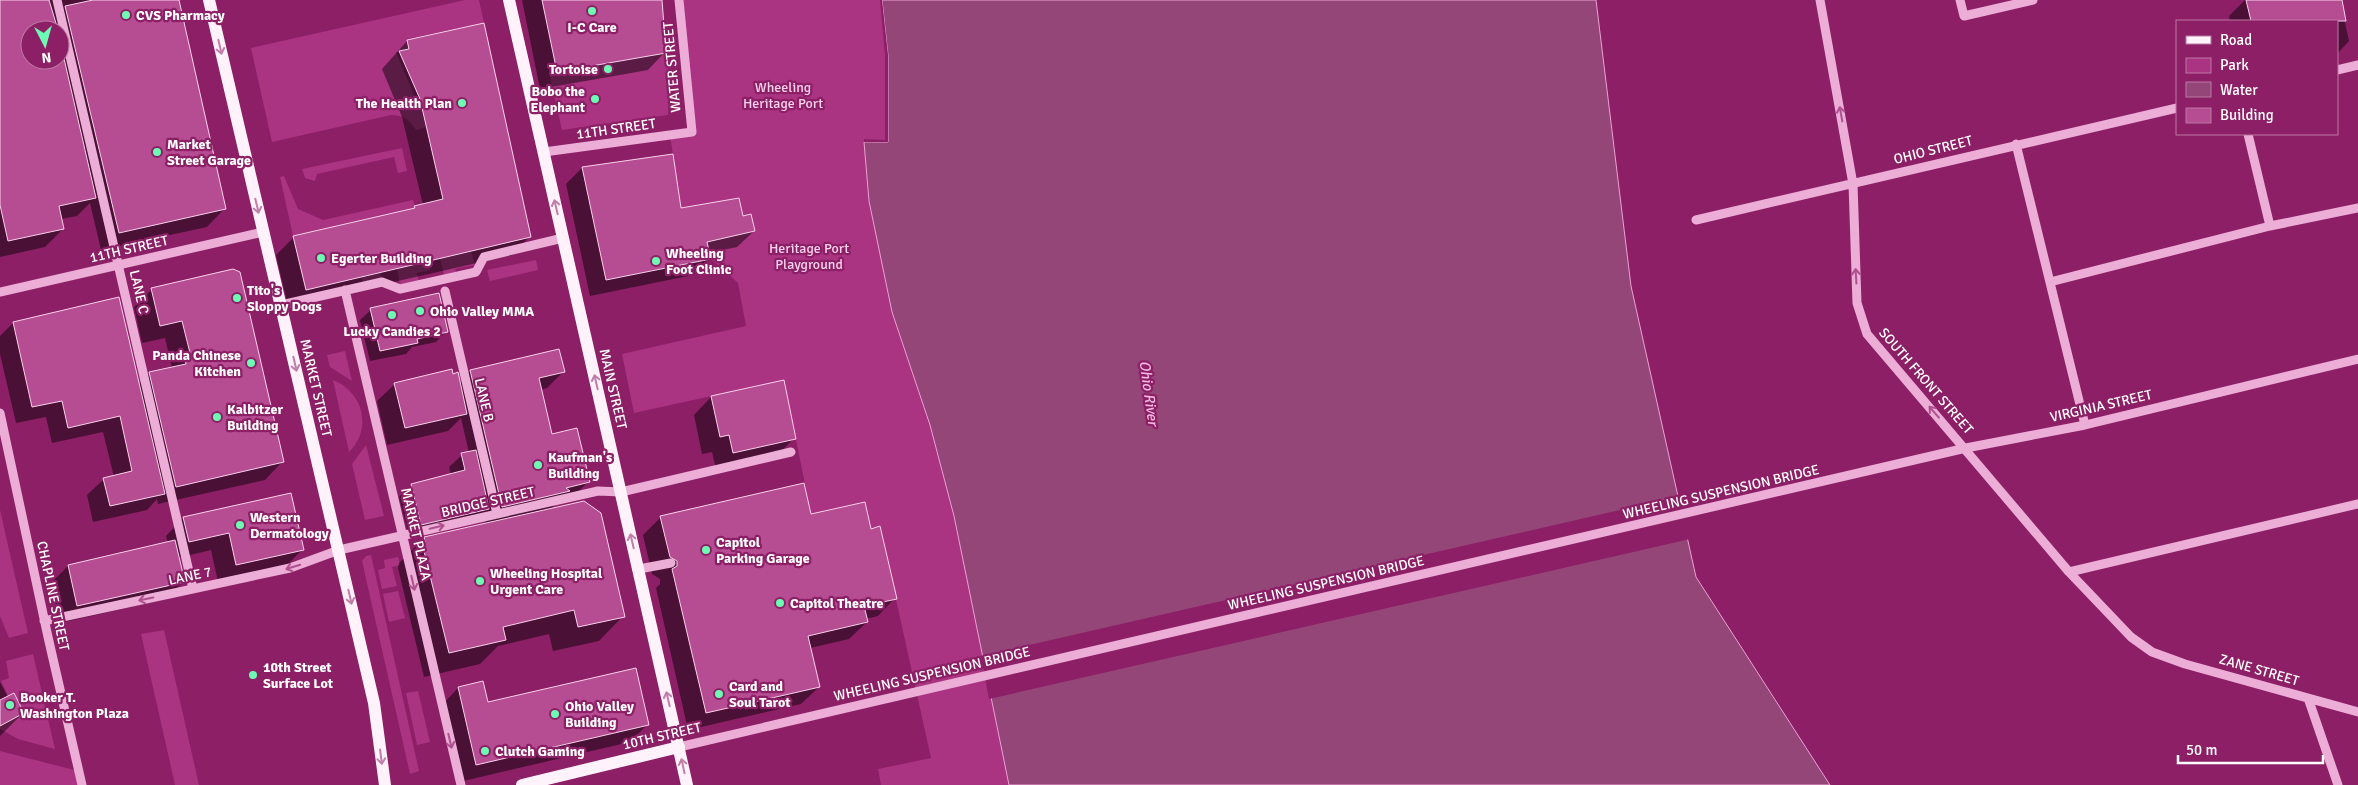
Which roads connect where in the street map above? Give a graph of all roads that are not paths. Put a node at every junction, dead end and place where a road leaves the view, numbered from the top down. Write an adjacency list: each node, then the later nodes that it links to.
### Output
1 (57, 0): 21 (street, LANE C)
2 (209, 0): 19 (main road, MARKET STREET, one-way to 19)
3 (509, 0): 14 (main road, MAIN STREET)
4 (679, 0): 11 (street, WATER STREET)
5 (1820, 0): 15 (street, SOUTH FRONT STREET, one-way to 5)
6 (1960, 0): 7 (street)
7 (2033, 0)
8 (2358, 65): 9 (street)
9 (2338, 70)
10 (2176, 108): 13 (street, OHIO STREET)
11 (692, 132): 14 (street, 11TH STREET)
12 (2248, 135): 18 (street)
13 (2016, 144): 15 (street, OHIO STREET); 22 (street)
14 (544, 152): 20 (main road, MAIN STREET, one-way to 14)
15 (1853, 184): 17 (street, OHIO STREET); 30 (street, SOUTH FRONT STREET, one-way to 15)
16 (2358, 208): 18 (street)
17 (1696, 220)
18 (2270, 226): 22 (street)
19 (263, 232): 21 (street, 11TH STREET); 26 (main road, MARKET STREET)
20 (564, 238): 23 (street); 33 (main road, MAIN STREET, one-way to 20)
21 (118, 265): 24 (street, 11TH STREET); 41 (street, LANE C)
22 (2050, 282): 29 (street)
23 (345, 290): 26 (street); 36 (street, MARKET PLAZA)
24 (0, 292)
25 (445, 292): 35 (street, LANE B)
26 (281, 305): 37 (main road, MARKET STREET, one-way to 37)
27 (2358, 359): 29 (street, VIRGINIA STREET)
28 (0, 413): 42 (street, CHAPLINE STREET)
29 (2085, 424): 30 (street, VIRGINIA STREET)
30 (1966, 448): 32 (street, VIRGINIA STREET); 40 (street, SOUTH FRONT STREET)
31 (791, 452): 33 (street, BRIDGE STREET)
32 (1850, 476): 46 (street, WHEELING SUSPENSION BRIDGE)
33 (621, 492): 35 (street, BRIDGE STREET); 39 (main road, MAIN STREET, one-way to 33)
34 (2358, 504): 40 (street)
35 (497, 514): 36 (street, BRIDGE STREET, one-way to 35)
36 (402, 535): 37 (street, BRIDGE STREET); 51 (street, MARKET PLAZA, one-way to 51)
37 (339, 550): 41 (street, LANE 7, one-way to 41); 50 (main road, MARKET STREET, one-way to 50)
38 (671, 562): 39 (street)
39 (639, 570): 47 (main road, MAIN STREET, one-way to 39)
40 (2069, 572): 43 (street, SOUTH FRONT STREET)
41 (193, 589): 42 (street, LANE 7, one-way to 42)
42 (44, 621): 49 (street, CHAPLINE STREET)
43 (2152, 652): 44 (street, ZANE STREET)
44 (2308, 698): 45 (street, ZANE STREET); 54 (street)
45 (2358, 712)
46 (809, 716): 47 (street, 10TH STREET)
47 (679, 747): 48 (main road, 10TH STREET); 53 (main road, MAIN STREET, one-way to 47)
48 (535, 784): 52 (main road, 10TH STREET)
49 (82, 785)
50 (385, 785)
51 (461, 785)
52 (522, 785)
53 (687, 785)
54 (2338, 785)

